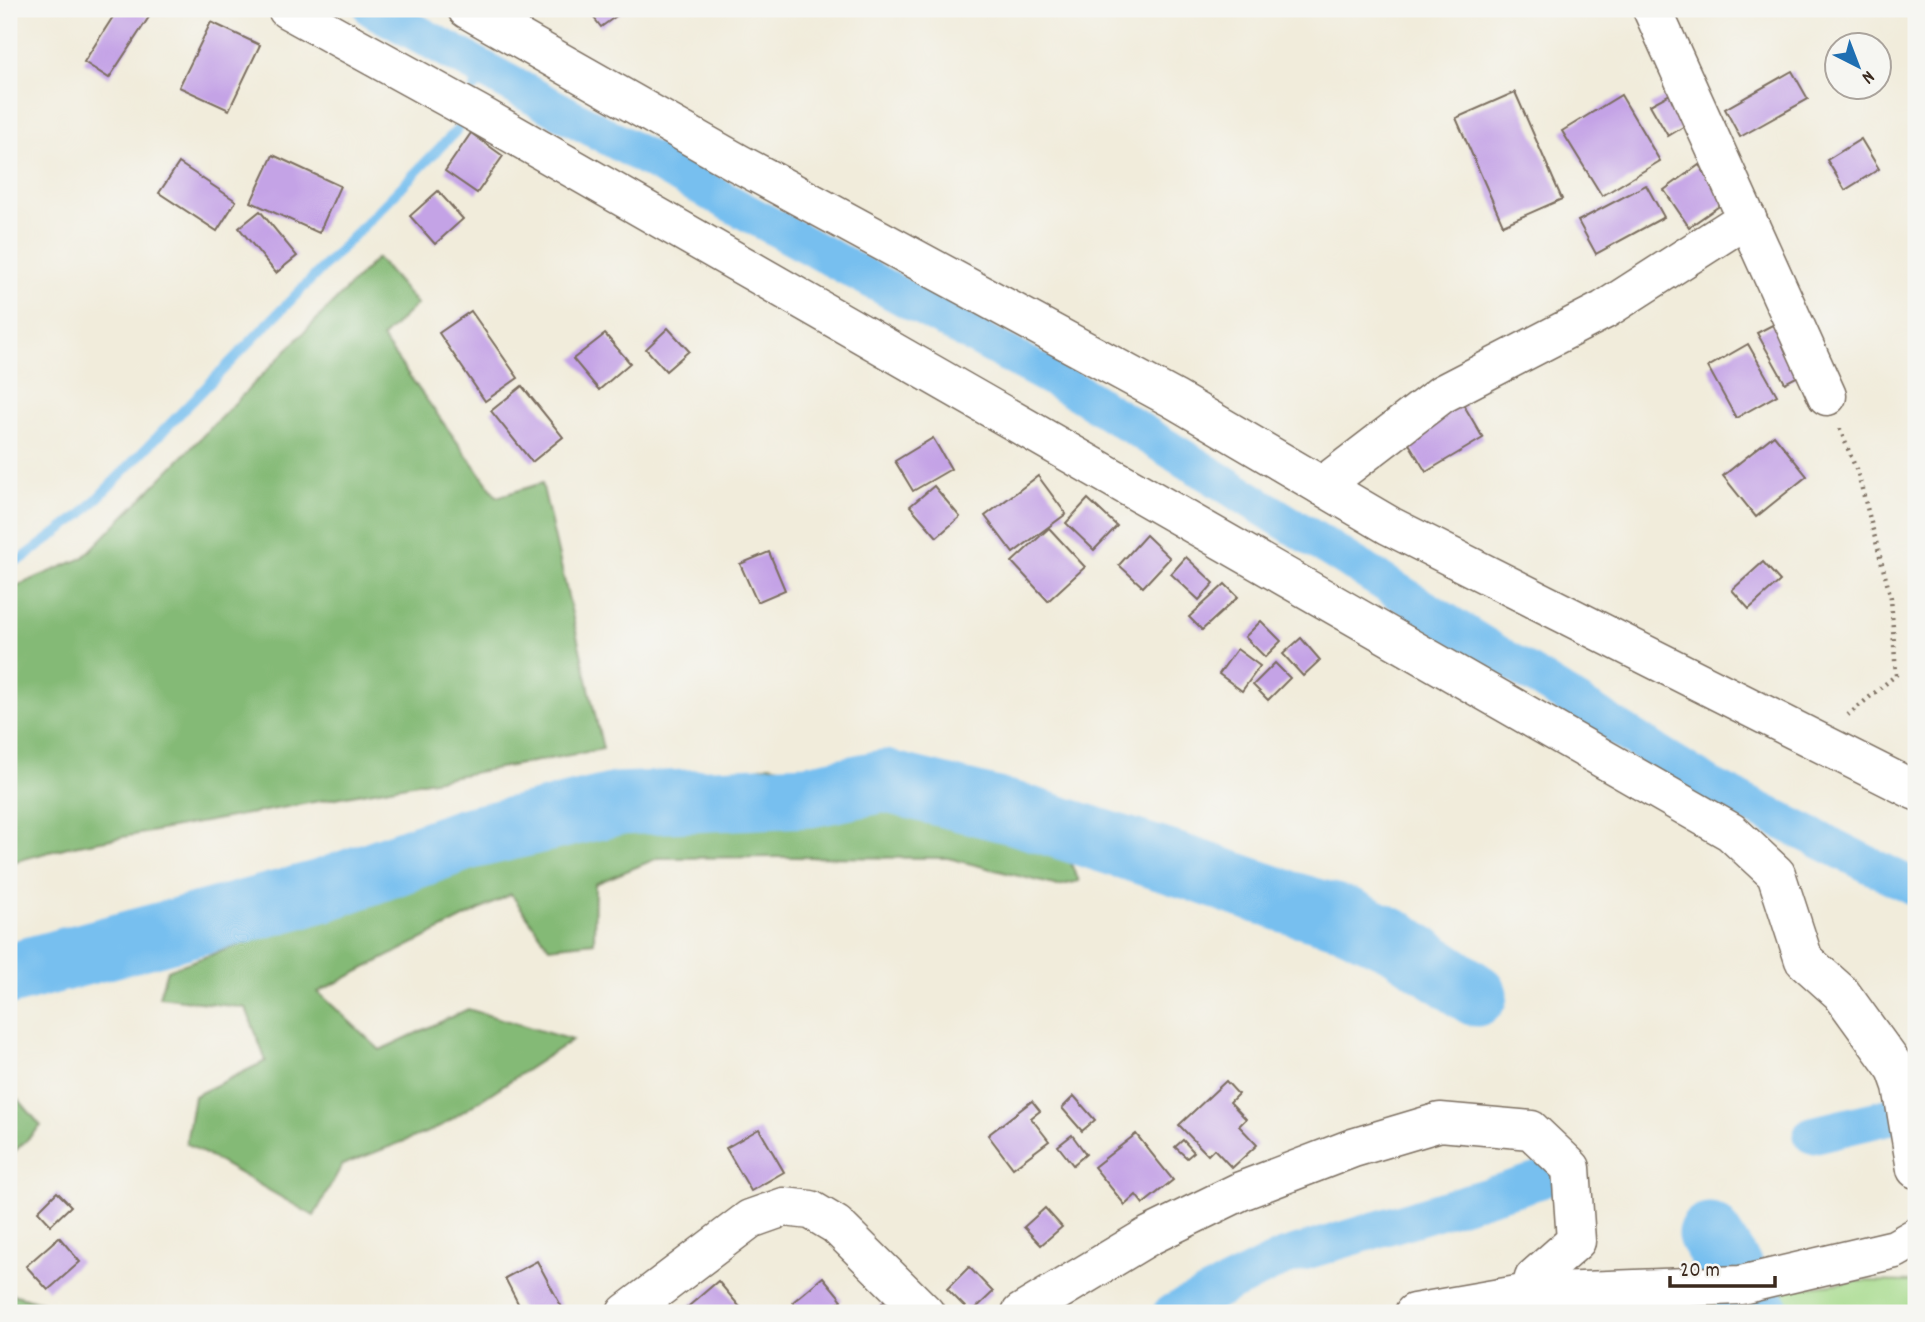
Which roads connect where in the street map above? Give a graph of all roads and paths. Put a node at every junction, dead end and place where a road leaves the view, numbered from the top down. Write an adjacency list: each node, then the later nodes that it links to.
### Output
1 (286, 9): 10 (street)
2 (467, 9): 4 (street)
3 (1652, 9): 5 (street)
4 (524, 22): 7 (street)
5 (1747, 218): 6 (street); 7 (street)
6 (1827, 396): 8 (path)
7 (1322, 486): 8 (street)
8 (1816, 741): 9 (street)
9 (1916, 790)
10 (1915, 1169)
11 (1916, 1237): 12 (street)
12 (1526, 1303): 15 (street); 16 (street)
13 (626, 1313): 14 (street)
14 (925, 1313)
15 (1021, 1313)
16 (1414, 1313)

